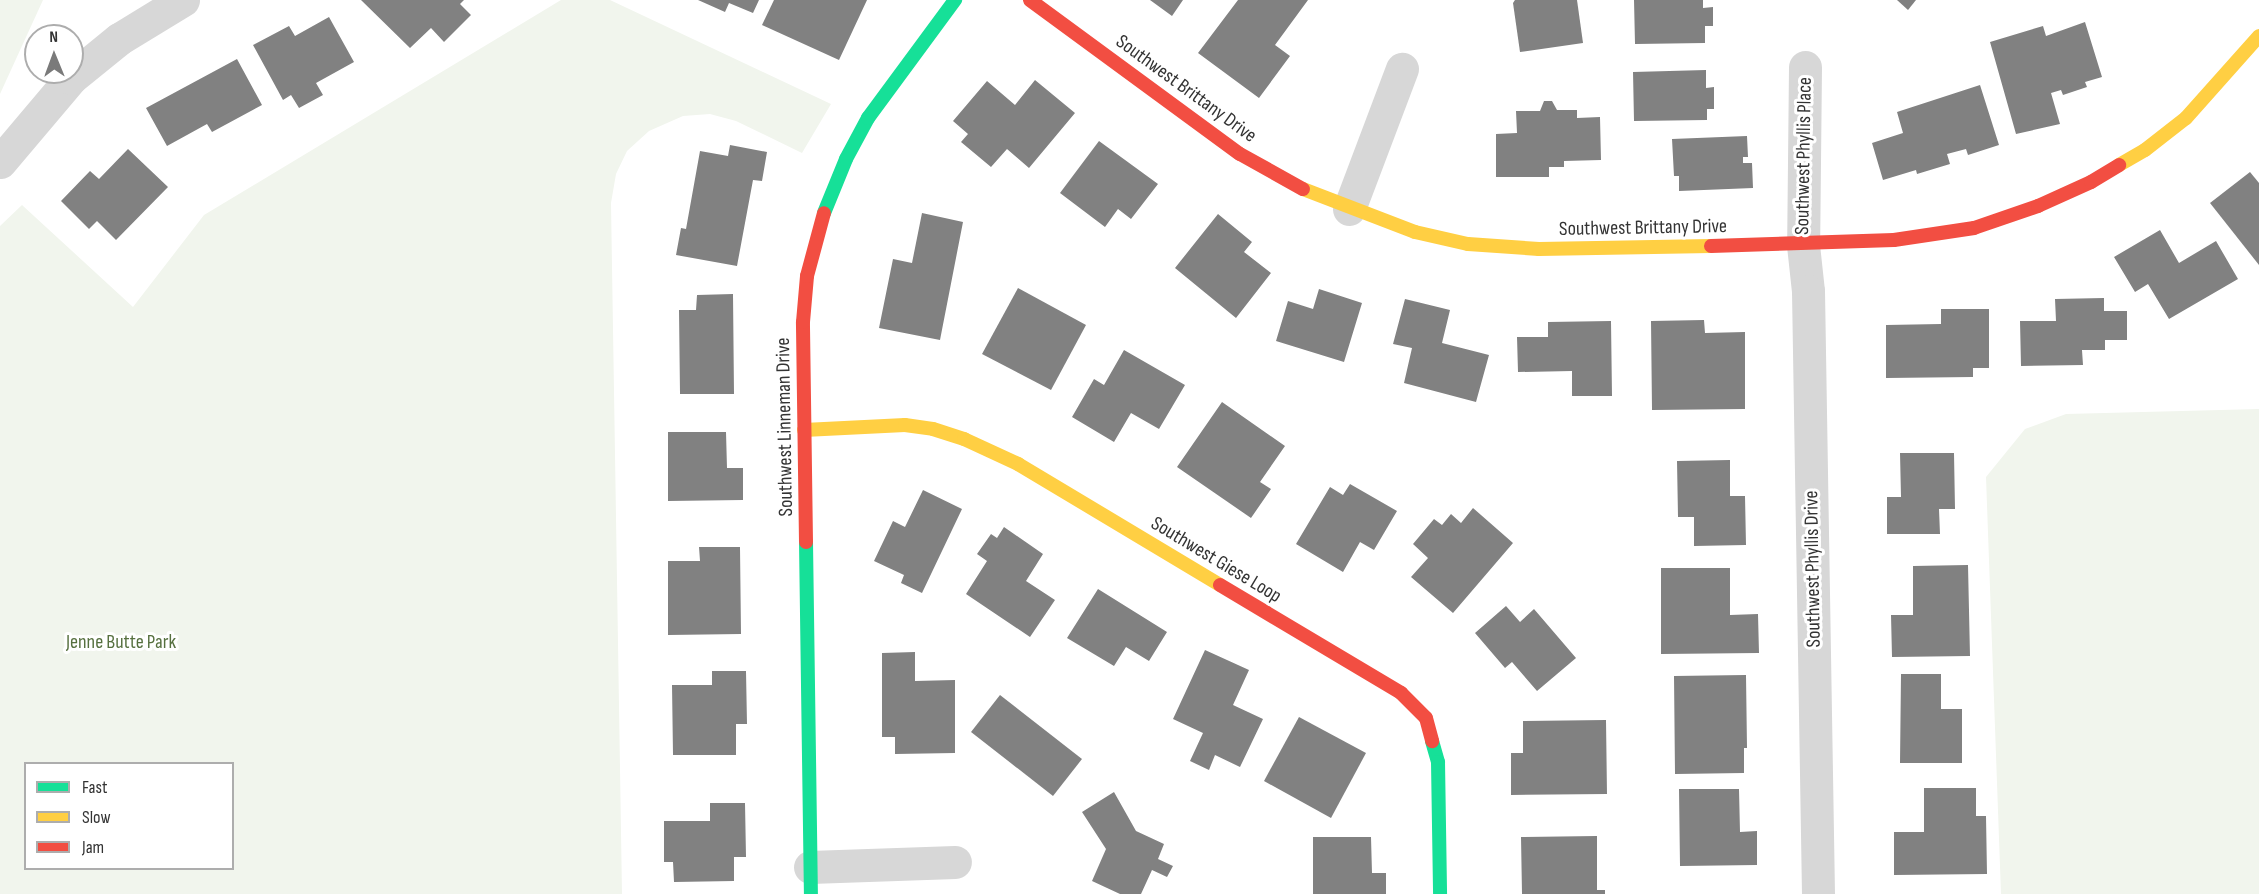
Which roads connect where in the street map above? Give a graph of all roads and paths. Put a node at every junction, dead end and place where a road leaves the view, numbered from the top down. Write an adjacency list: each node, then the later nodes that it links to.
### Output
1 (183, 0): 7 (street)
2 (956, 0): 10 (street, Southwest Linneman Drive)
3 (1030, 0): 8 (street, Southwest Brittany Drive)
4 (2259, 36): 9 (street, Southwest Brittany Drive)
5 (1805, 66): 9 (street, Southwest Phyllis Place)
6 (1402, 69): 8 (street)
7 (0, 162)
8 (1349, 209): 9 (street, Southwest Brittany Drive)
9 (1803, 245): 14 (street, Southwest Phyllis Drive)
10 (804, 430): 12 (street, Southwest Linneman Drive); 13 (street, Southwest Giese Loop)
11 (955, 862): 12 (street)
12 (811, 880)
13 (1440, 894)
14 (1818, 894)

